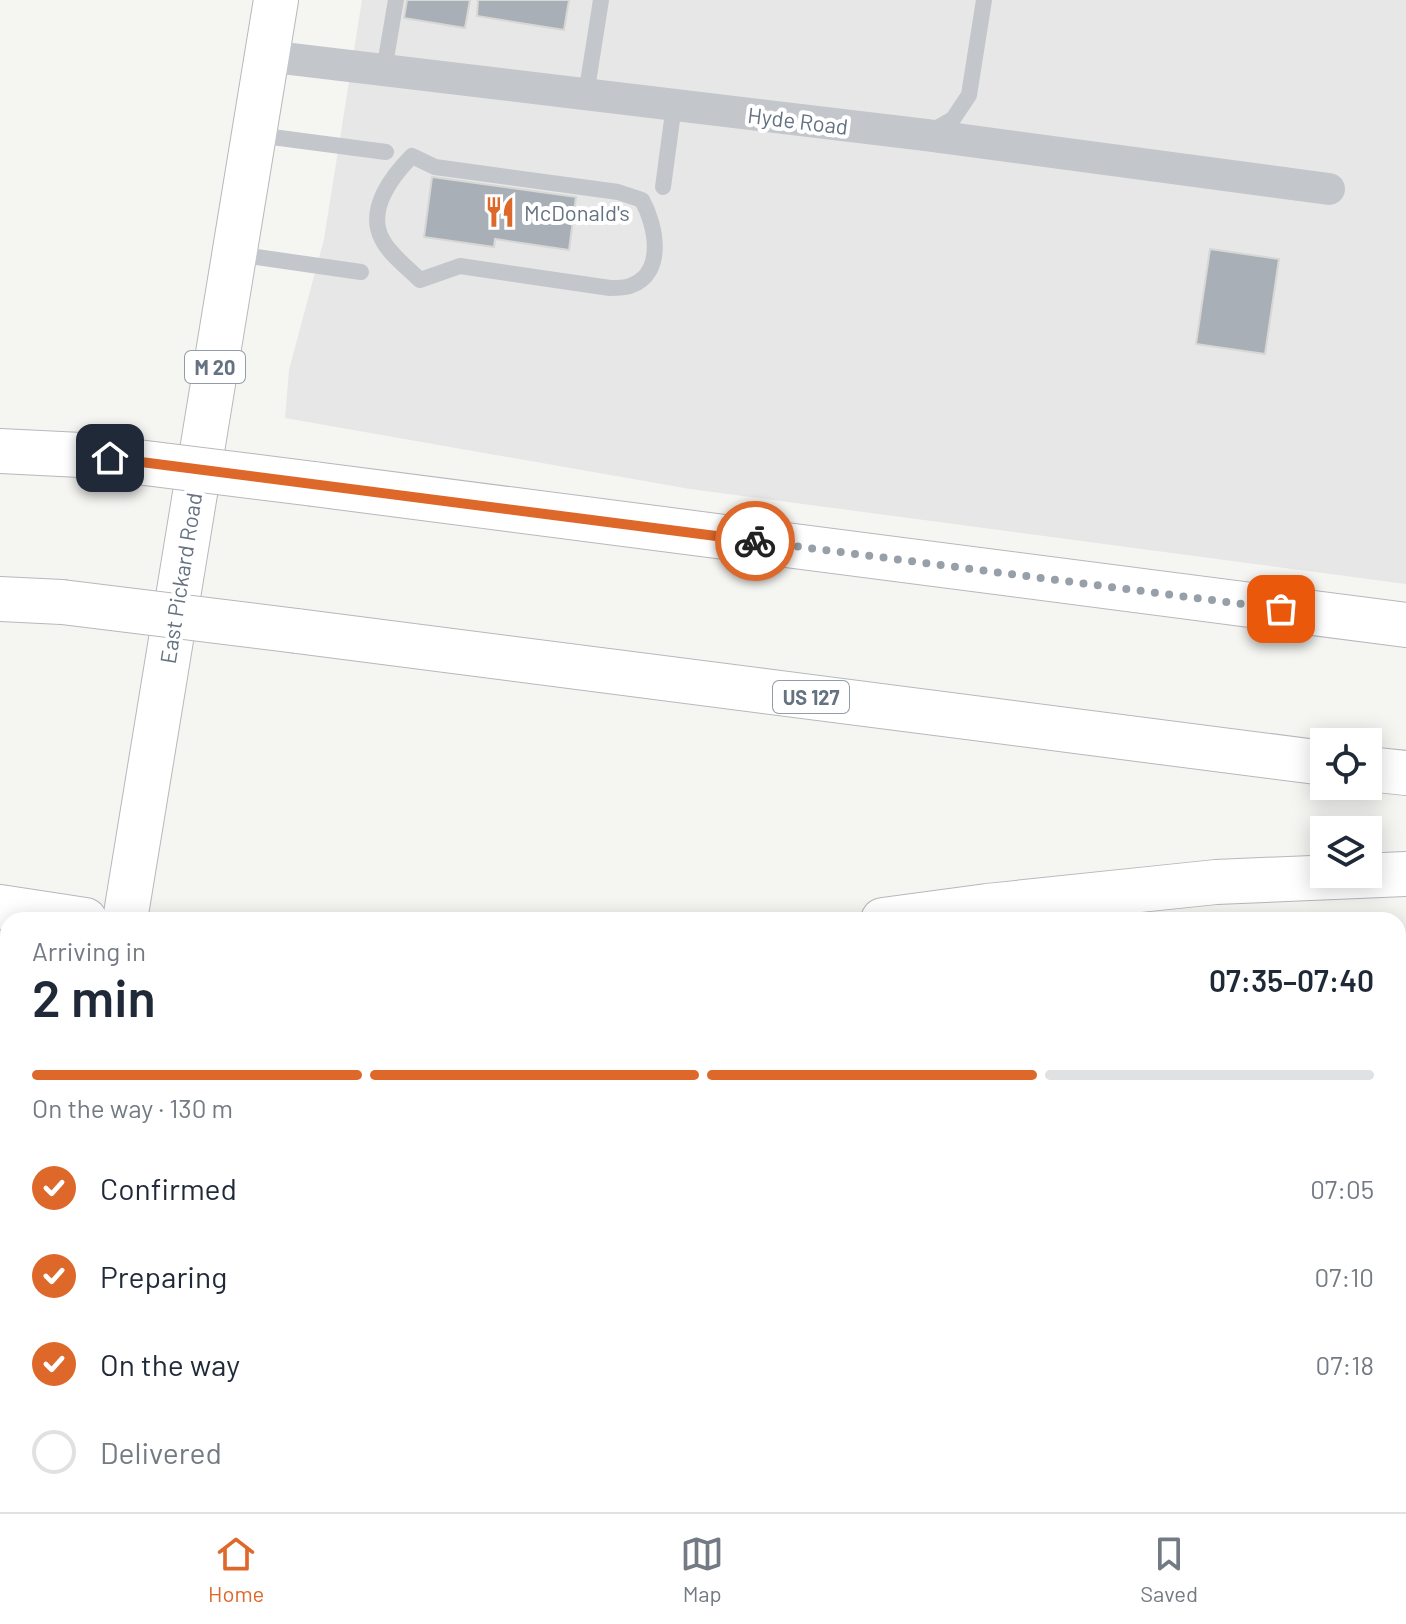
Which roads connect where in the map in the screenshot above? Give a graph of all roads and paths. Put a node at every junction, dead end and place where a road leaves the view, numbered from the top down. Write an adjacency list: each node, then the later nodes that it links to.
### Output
1 (276, 0): 5 (highway, East Pickard Road / M 20)
2 (396, 0): 6 (lane)
3 (601, 0): 7 (lane)
4 (984, 0): 10 (lane)
5 (266, 56): 6 (street, Hyde Road); 9 (highway, East Pickard Road / M 20)
6 (384, 70): 7 (street, Hyde Road)
7 (586, 95): 8 (street, Hyde Road)
8 (674, 105): 10 (street, Hyde Road); 12 (lane)
9 (254, 134): 11 (lane); 14 (highway, East Pickard Road / M 20)
10 (926, 135): 13 (street, Hyde Road)
11 (386, 152)
12 (663, 187)
13 (1329, 189)
14 (234, 253): 15 (lane); 26 (highway, East Pickard Road / M 20)
15 (361, 272)
16 (420, 280): 16 (lane)
17 (0, 451): 19 (highway, bridge)
18 (0, 599): 20 (highway, US 127, bridge)
19 (1406, 625)
20 (1310, 761)
21 (1382, 770): 22 (highway)
22 (1406, 773)
23 (1406, 874): 27 (highway)
24 (0, 907): 25 (highway)
25 (33, 912)
26 (126, 912)
27 (942, 912)

